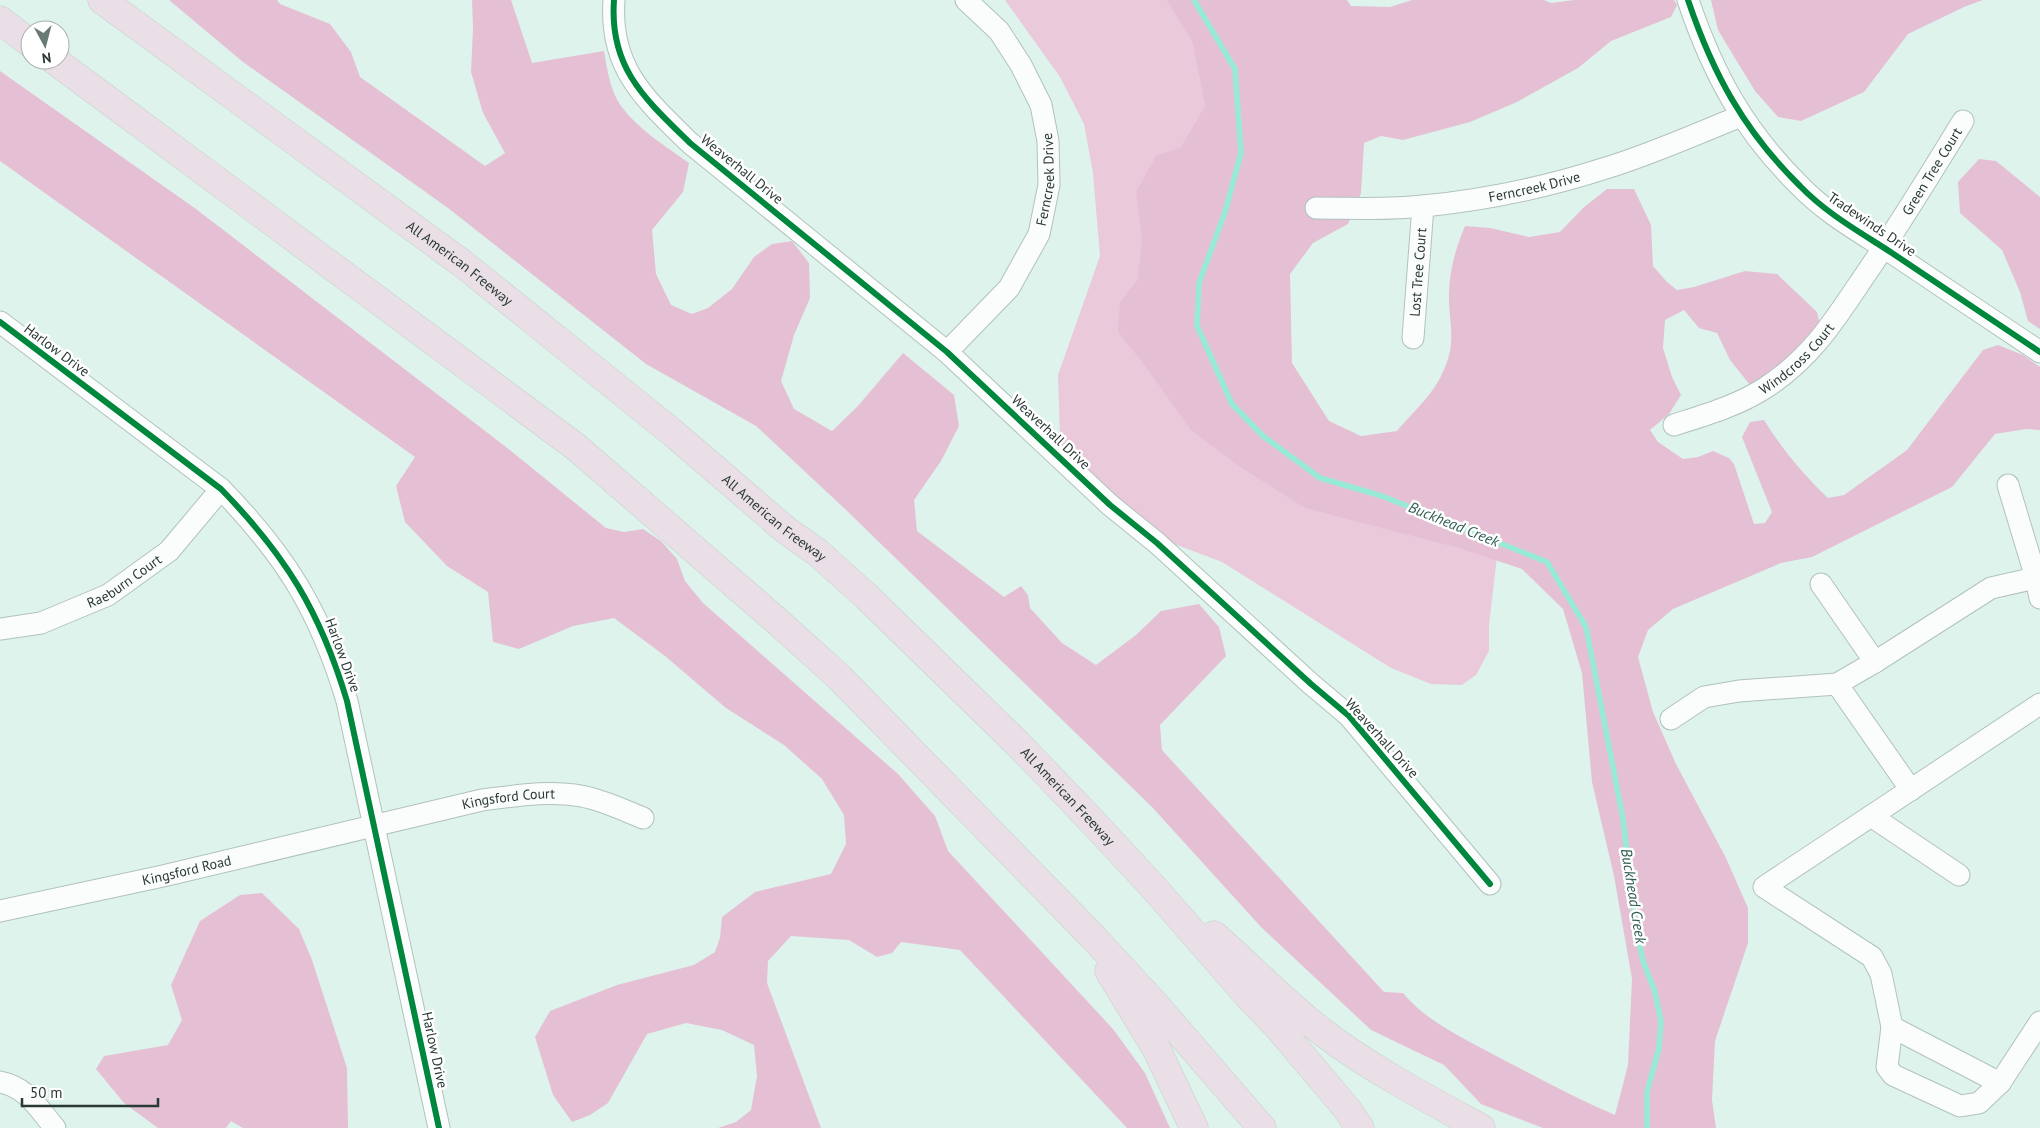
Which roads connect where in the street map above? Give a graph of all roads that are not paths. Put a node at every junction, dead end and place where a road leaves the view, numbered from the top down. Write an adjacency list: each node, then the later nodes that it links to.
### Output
1 (102, 0): 34 (highway, All American Freeway)
2 (614, 0): 15 (street, Weaverhall Drive)
3 (966, 0): 15 (street, Ferncreek Drive)
4 (1688, 0): 8 (street, Tradewinds Drive)
5 (0, 20): 6 (highway)
6 (20, 35)
7 (67, 70): 36 (highway)
8 (1741, 116): 10 (street, Ferncreek Drive); 12 (street, Tradewinds Drive)
9 (1963, 121): 12 (street, Green Tree Court)
10 (1423, 206): 11 (street, Ferncreek Drive); 14 (street, Lost Tree Court)
11 (1316, 208)
12 (1884, 248): 16 (street, Tradewinds Drive); 17 (street, Windcross Court)
13 (0, 322): 19 (street, Harlow Drive)
14 (1413, 338)
15 (947, 352): 33 (street, Weaverhall Drive)
16 (2040, 352)
17 (1674, 425)
18 (2008, 484): 20 (street)
19 (220, 489): 23 (street, Raeburn Court); 31 (street, Harlow Drive)
20 (2038, 577): 22 (street); 24 (street)
21 (1821, 584): 24 (street)
22 (2040, 598)
23 (0, 629)
24 (1876, 662): 25 (street)
25 (1837, 684): 27 (street); 28 (street)
26 (2037, 711): 28 (street)
27 (1671, 719)
28 (1911, 790): 29 (street)
29 (1871, 816): 32 (street); 38 (street)
30 (643, 818): 31 (street, Kingsford Court)
31 (374, 826): 35 (street, Kingsford Road); 42 (street, Harlow Drive)
32 (1959, 875)
33 (1490, 884)
34 (1154, 888): 45 (highway, All American Freeway); 46 (highway)
35 (0, 911)
36 (1092, 936): 43 (highway); 44 (highway)
37 (2040, 1022): 40 (street)
38 (1892, 1027): 40 (street); 40 (street)
39 (0, 1082): 41 (street)
40 (2000, 1083)
41 (55, 1128)
42 (439, 1128)
43 (1194, 1128)
44 (1262, 1128)
45 (1360, 1128)
46 (1481, 1128)

